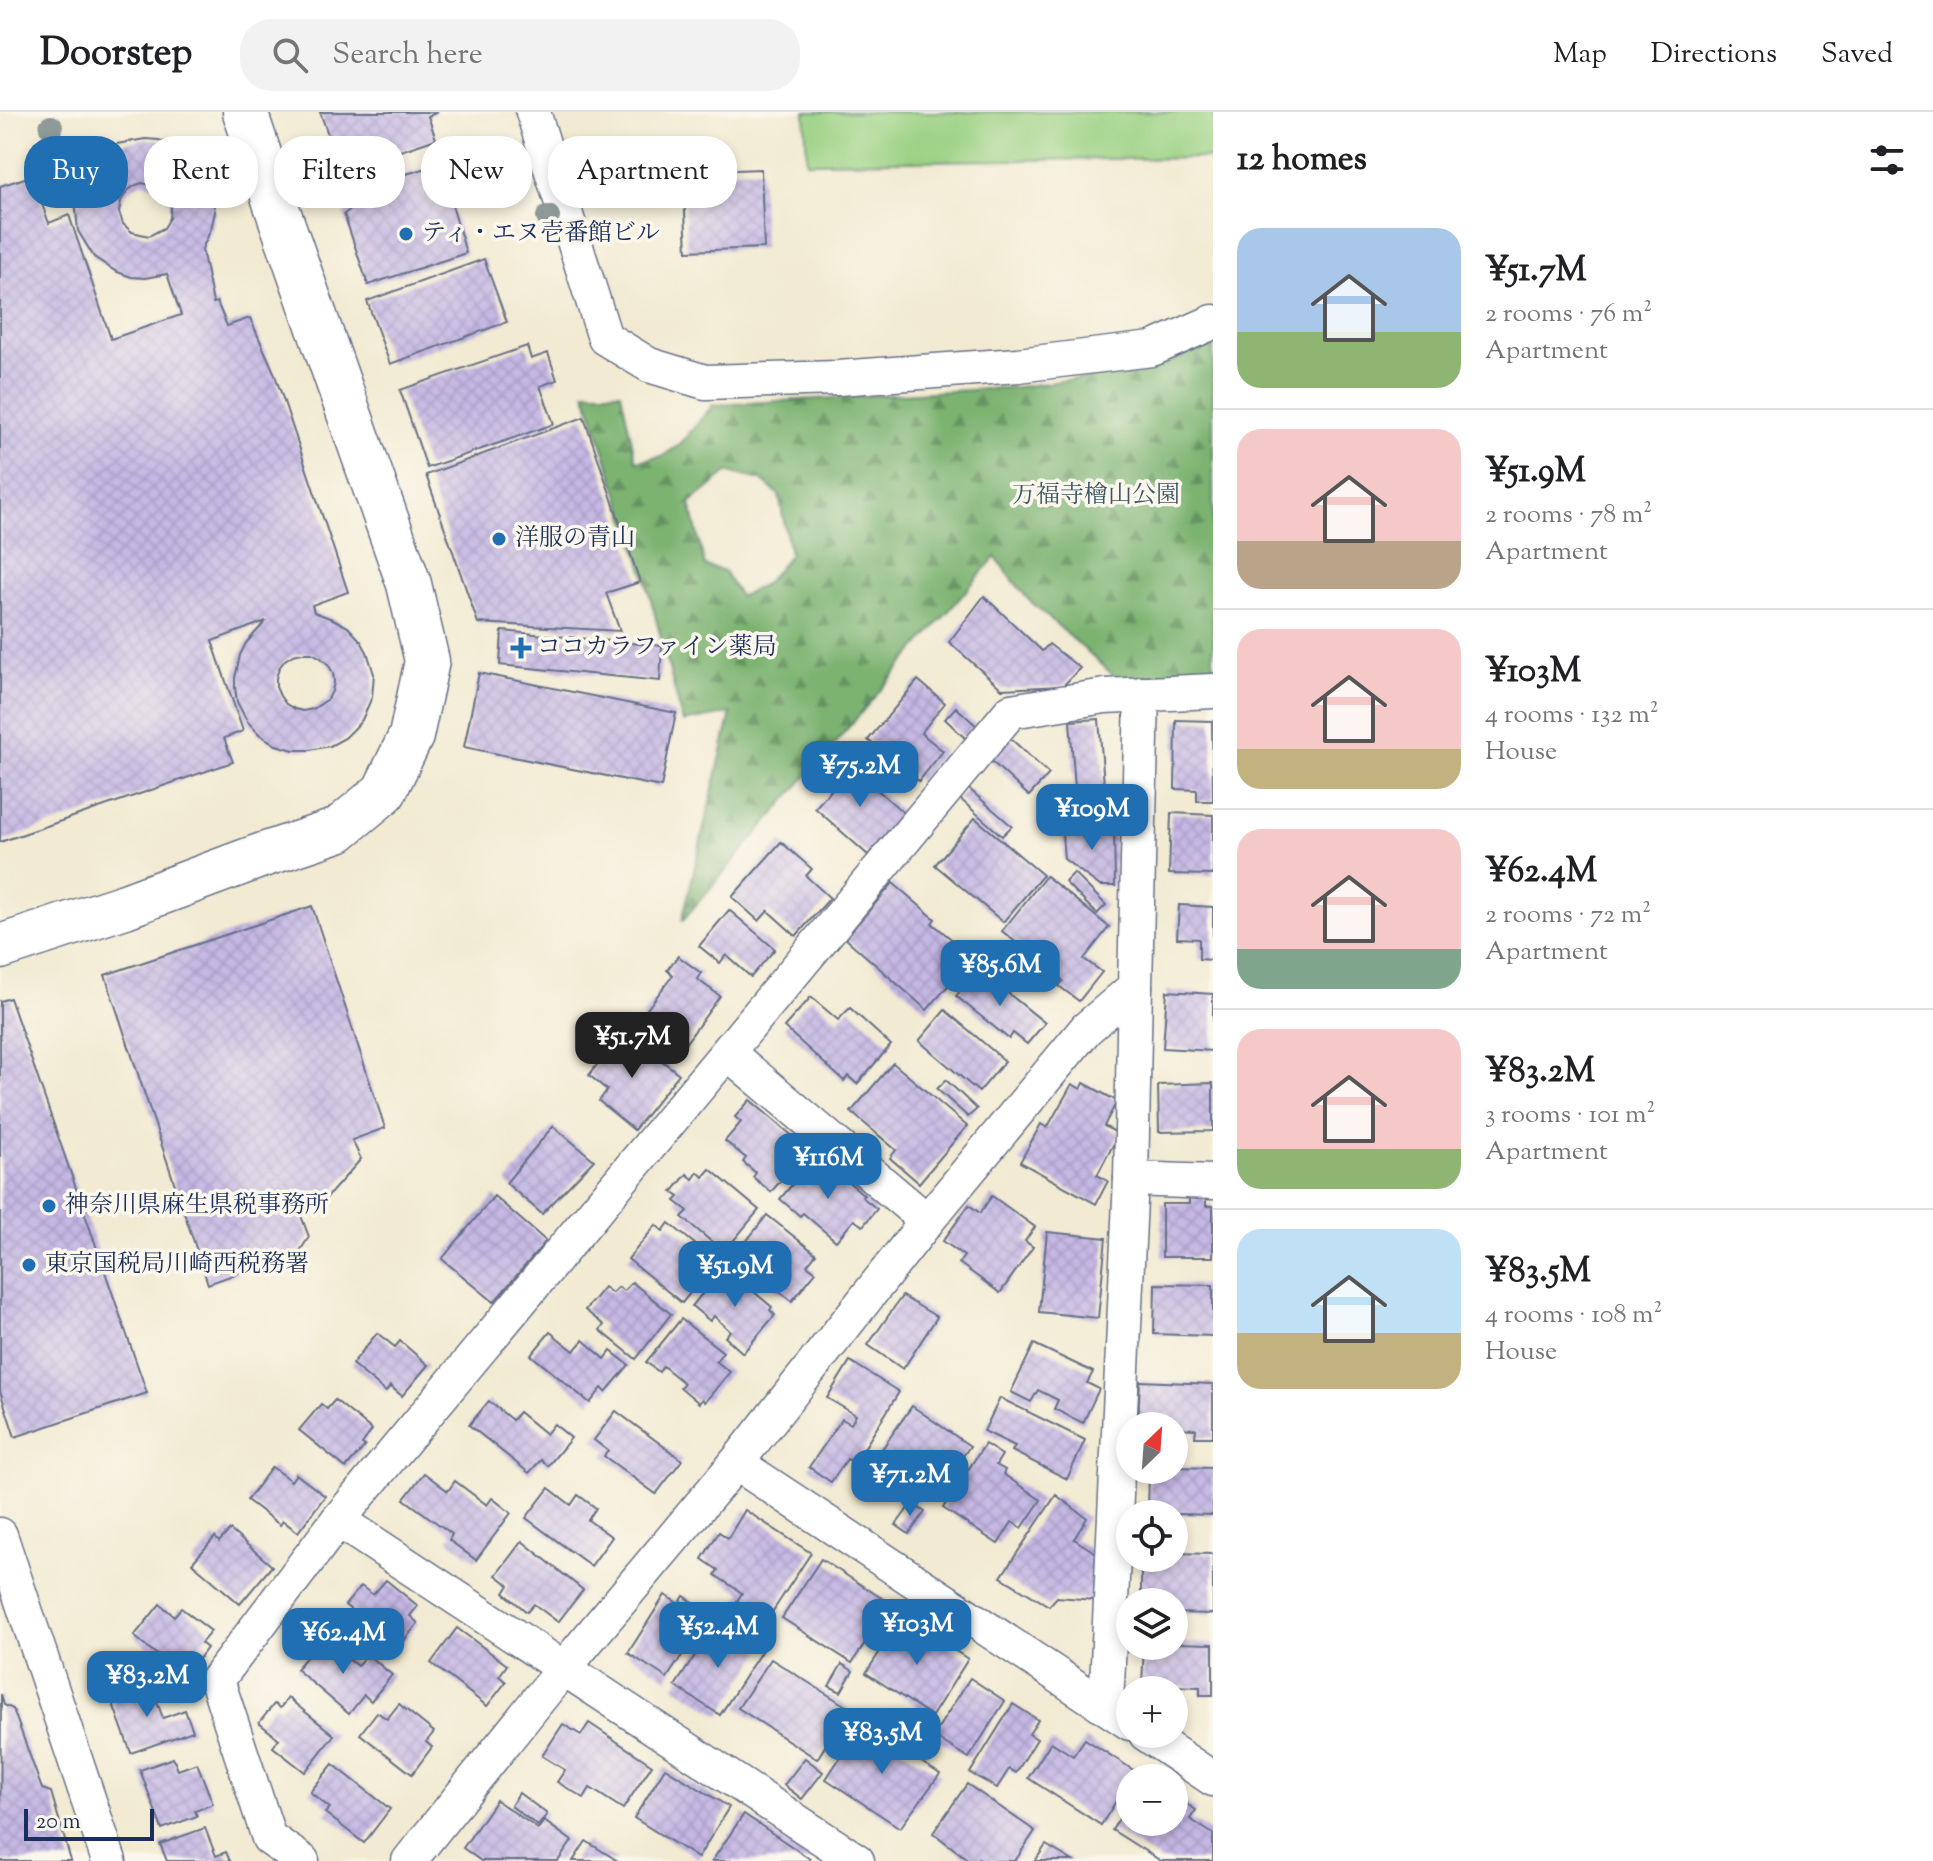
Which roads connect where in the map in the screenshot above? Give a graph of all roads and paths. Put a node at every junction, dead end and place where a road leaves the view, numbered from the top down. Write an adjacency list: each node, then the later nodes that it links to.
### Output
1 (245, 112): 6 (street)
2 (533, 112): 3 (street)
3 (1213, 322)
4 (1213, 691): 5 (street)
5 (1142, 694): 7 (street); 8 (street)
6 (0, 947)
7 (1135, 987): 9 (street); 11 (street)
8 (728, 1053): 11 (street); 13 (street)
9 (1131, 1179): 10 (street); 16 (street)
10 (1213, 1182)
11 (927, 1221): 12 (street)
12 (736, 1463): 15 (street); 17 (street)
13 (338, 1520): 15 (street); 21 (street)
14 (0, 1535): 20 (street)
15 (563, 1669): 22 (street); 23 (street)
16 (1119, 1676)
17 (1116, 1714)
18 (1167, 1748): 19 (street)
19 (1213, 1779)
20 (109, 1861)
21 (302, 1861)
22 (409, 1861)
23 (857, 1861)

